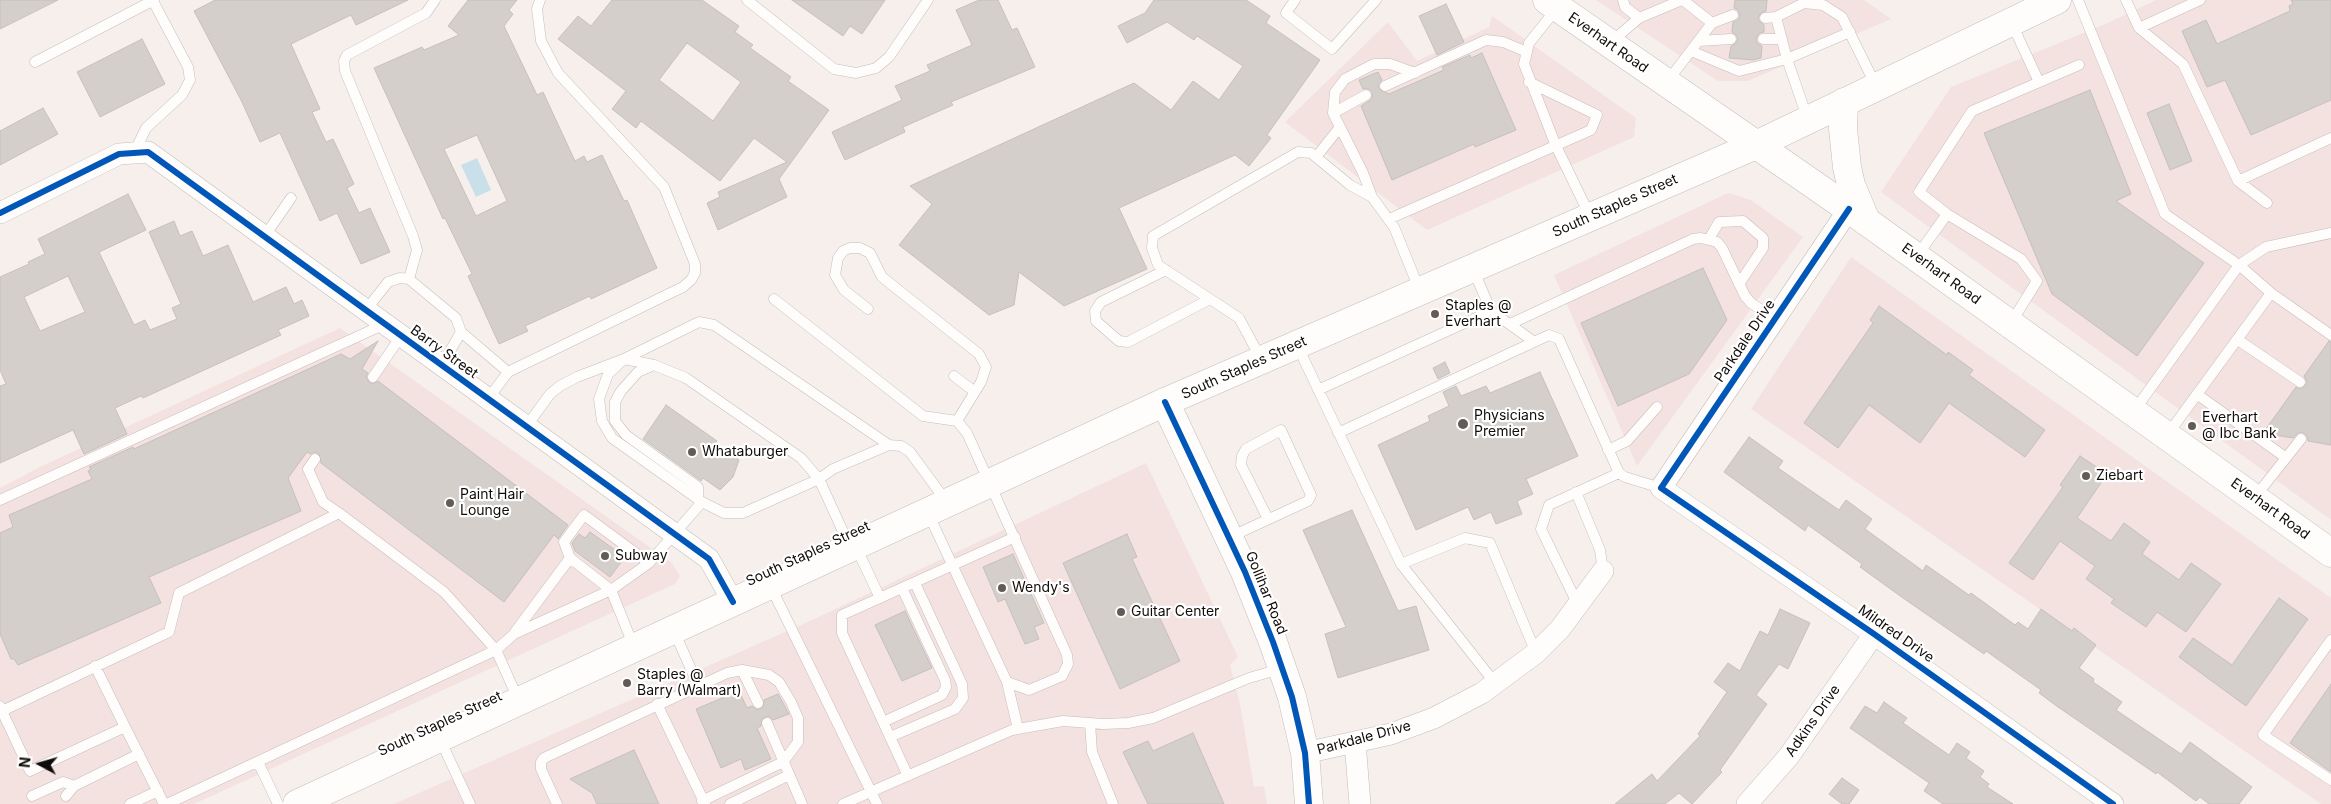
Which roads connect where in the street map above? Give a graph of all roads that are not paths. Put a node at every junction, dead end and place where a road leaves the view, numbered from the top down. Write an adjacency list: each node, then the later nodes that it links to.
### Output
1 (154, 0): 31 (lane); 47 (lane)
2 (436, 0): 65 (lane)
3 (540, 0): 87 (lane)
4 (747, 0): 5 (lane)
5 (928, 0)
6 (1295, 0): 7 (lane)
7 (1376, 0)
8 (1623, 0): 17 (lane)
9 (1682, 0): 17 (lane); 20 (lane)
10 (2078, 0): 62 (lane)
11 (2126, 0): 21 (lane)
12 (2200, 0): 21 (lane)
13 (2041, 3): 19 (main road, South Staples Street)
14 (1552, 4): 27 (main road, Everhart Road); 29 (lane)
15 (1734, 15): 20 (lane)
16 (1776, 17): 18 (lane); 22 (lane); 25 (lane)
17 (1639, 18): 27 (lane)
18 (1765, 18)
19 (2012, 22): 35 (lane); 38 (main road, South Staples Street)
20 (1712, 23): 26 (lane)
21 (2139, 28): 49 (lane)
22 (1850, 32): 30 (lane); 38 (lane)
23 (1731, 38): 26 (lane)
24 (1763, 39): 25 (lane)
25 (1782, 39): 30 (lane)
26 (1698, 41): 28 (lane)
27 (1610, 43): 36 (main road, Everhart Road)
28 (1691, 51): 30 (lane); 36 (lane)
29 (1527, 52): 33 (lane); 34 (lane)
30 (1787, 58): 42 (lane)
31 (35, 62)
32 (2079, 65): 35 (lane)
33 (1415, 73): 37 (lane); 41 (lane)
34 (1530, 82): 46 (lane); 46 (lane)
35 (2038, 82): 54 (lane)
36 (1667, 83): 45 (main road, Everhart Road)
37 (1385, 86)
38 (1877, 86): 40 (main road, South Staples Street)
39 (1366, 95): 41 (lane)
40 (1844, 102): 42 (main road, South Staples Street); 55 (main road)
41 (1333, 113): 43 (lane)
42 (1808, 120): 45 (main road, South Staples Street)
43 (1340, 127): 48 (lane); 50 (lane)
44 (2331, 138): 49 (lane)
45 (1756, 145): 55 (main road, Everhart Road); 56 (main road, South Staples Street)
46 (1556, 146): 56 (lane); 57 (lane)
47 (126, 154): 53 (street); 59 (street, Barry Street)
48 (1316, 157): 50 (lane); 64 (lane)
49 (2238, 181): 52 (lane)
50 (1372, 197): 57 (lane)
51 (291, 198): 59 (lane)
52 (2267, 203)
53 (0, 213)
54 (1947, 214): 61 (lane); 76 (lane)
55 (1858, 215): 61 (main road, Everhart Road); 74 (street, Parkdale Drive)
56 (1590, 217): 63 (main road, South Staples Street)
57 (1389, 219): 67 (lane)
58 (2331, 233): 62 (lane)
59 (264, 237): 72 (street, Barry Street)
60 (1709, 239): 66 (lane); 66 (lane); 75 (lane)
61 (1916, 257): 76 (main road, Everhart Road)
62 (2239, 265): 68 (lane); 97 (lane)
63 (1472, 268): 67 (main road, South Staples Street); 73 (lane)
64 (1166, 270): 70 (lane); 70 (lane)
65 (409, 279): 72 (lane); 78 (lane)
66 (1739, 284): 74 (lane)
67 (1420, 291): 82 (main road, South Staples Street)
68 (2271, 293): 79 (lane); 80 (lane)
69 (774, 299): 98 (lane)
70 (1210, 299): 84 (lane)
71 (868, 309): 92 (lane)
72 (366, 310): 77 (street, Barry Street)
73 (1491, 311): 75 (lane); 91 (lane)
74 (1775, 319): 110 (street, Parkdale Drive)
75 (1510, 324): 81 (lane)
76 (2010, 324): 97 (main road, Everhart Road)
77 (393, 330): 85 (street, Barry Street); 89 (lane); 113 (lane)
78 (462, 332): 85 (lane); 87 (lane)
79 (2331, 335)
80 (2238, 340): 90 (lane); 93 (lane)
81 (1533, 341): 100 (lane); 104 (lane)
82 (1297, 345): 84 (main road, South Staples Street); 91 (lane)
83 (624, 359): 86 (lane); 99 (lane); 103 (lane); 114 (lane)
84 (1261, 360): 95 (main road, South Staples Street)
85 (442, 365): 94 (street, Barry Street)
86 (654, 365): 108 (lane); 114 (lane)
87 (508, 372): 94 (lane)
88 (954, 376): 92 (lane)
89 (373, 377)
90 (2300, 382)
91 (1318, 390): 100 (lane)
92 (974, 392): 98 (lane)
93 (2198, 395): 101 (lane); 105 (lane)
94 (488, 399): 99 (street, Barry Street)
95 (1165, 402): 109 (main road, South Staples Street); 120 (main road, Gollihar Road)
96 (1658, 407): 104 (lane)
97 (2133, 411): 101 (main road, Everhart Road)
98 (958, 421): 109 (lane)
99 (526, 427): 118 (street, Barry Street)
100 (1338, 433): 125 (lane)
101 (2166, 435): 112 (main road, Everhart Road)
102 (2301, 439): 105 (lane)
103 (889, 445): 108 (lane); 115 (lane)
104 (1608, 450): 107 (lane)
105 (2285, 457): 112 (lane)
106 (316, 459): 116 (lane)
107 (1618, 473): 110 (lane); 111 (lane)
108 (819, 479): 114 (lane); 121 (lane)
109 (991, 483): 115 (main road, South Staples Street); 119 (lane)
110 (1661, 488): 137 (street, Mildred Drive)
111 (1576, 492): 127 (lane); 134 (lane)
112 (2254, 498): 122 (main road, Everhart Road)
113 (0, 500)
114 (700, 501): 118 (lane)
115 (938, 508): 121 (main road, South Staples Street); 126 (lane)
116 (339, 513): 140 (lane); 142 (lane)
117 (1268, 519): 117 (lane); 120 (lane)
118 (675, 534): 124 (lane); 133 (street, Barry Street)
119 (1015, 537): 126 (lane); 145 (lane)
120 (1229, 538): 143 (main road, Gollihar Road)
121 (853, 547): 129 (main road, South Staples Street); 132 (lane)
122 (2331, 553)
123 (570, 558): 124 (lane); 131 (lane); 136 (lane)
124 (649, 563): 131 (lane)
125 (1401, 564): 141 (lane); 146 (lane)
126 (953, 566): 128 (lane); 145 (lane)
127 (1603, 572): 134 (street, Parkdale Drive)
128 (914, 583): 130 (lane); 157 (lane)
129 (770, 585): 133 (main road, South Staples Street); 169 (lane)
130 (902, 588): 132 (lane); 152 (lane)
131 (611, 590): 136 (lane); 139 (lane)
132 (880, 598): 152 (lane)
133 (733, 602): 135 (main road, South Staples Street)
134 (1578, 605): 141 (street, Parkdale Drive)
135 (673, 630): 139 (main road, South Staples Street); 147 (lane)
136 (514, 634): 140 (lane)
137 (1874, 634): 186 (street, Adkins Drive); 187 (street, Mildred Drive)
138 (2330, 642): 166 (lane)
139 (634, 648): 148 (main road, South Staples Street)
140 (496, 650): 148 (lane); 162 (lane)
141 (1536, 653): 146 (street, Parkdale Drive)
142 (95, 666): 151 (lane); 155 (lane)
143 (1282, 669): 153 (lane); 160 (main road, Gollihar Road)
144 (742, 670): 147 (lane); 149 (lane); 163 (lane)
145 (1008, 682): 156 (lane)
146 (1495, 683): 159 (street, Parkdale Drive)
147 (698, 685): 150 (lane)
148 (519, 701): 158 (main road, South Staples Street)
149 (758, 703)
150 (658, 704): 172 (lane); 178 (lane)
151 (1, 708): 155 (lane)
152 (883, 722): 157 (lane)
153 (1090, 723): 156 (lane); 183 (lane)
154 (767, 724): 163 (lane)
155 (125, 727): 161 (lane)
156 (1018, 728): 165 (lane)
157 (890, 737): 165 (lane)
158 (440, 738): 176 (main road, South Staples Street); 177 (lane)
159 (1356, 742): 160 (street, Parkdale Drive); 185 (street)
160 (1305, 753): 184 (main road, Gollihar Road)
161 (139, 754): 167 (lane); 168 (lane)
162 (258, 762): 174 (lane); 175 (lane)
163 (783, 762): 164 (lane); 172 (lane)
164 (789, 775): 179 (lane); 180 (lane)
165 (908, 776): 169 (lane)
166 (2331, 780)
167 (74, 786): 170 (lane); 171 (lane)
168 (158, 792): 173 (lane); 174 (lane)
169 (871, 792): 181 (lane); 182 (lane)
170 (32, 796)
171 (66, 796)
172 (703, 802)
173 (130, 804)
174 (165, 804)
175 (278, 804)
176 (297, 804)
177 (470, 804)
178 (557, 804)
179 (730, 804)
180 (802, 804)
181 (843, 804)
182 (877, 804)
183 (1113, 804)
184 (1309, 804)
185 (1360, 804)
186 (1747, 804)
187 (2113, 804)

